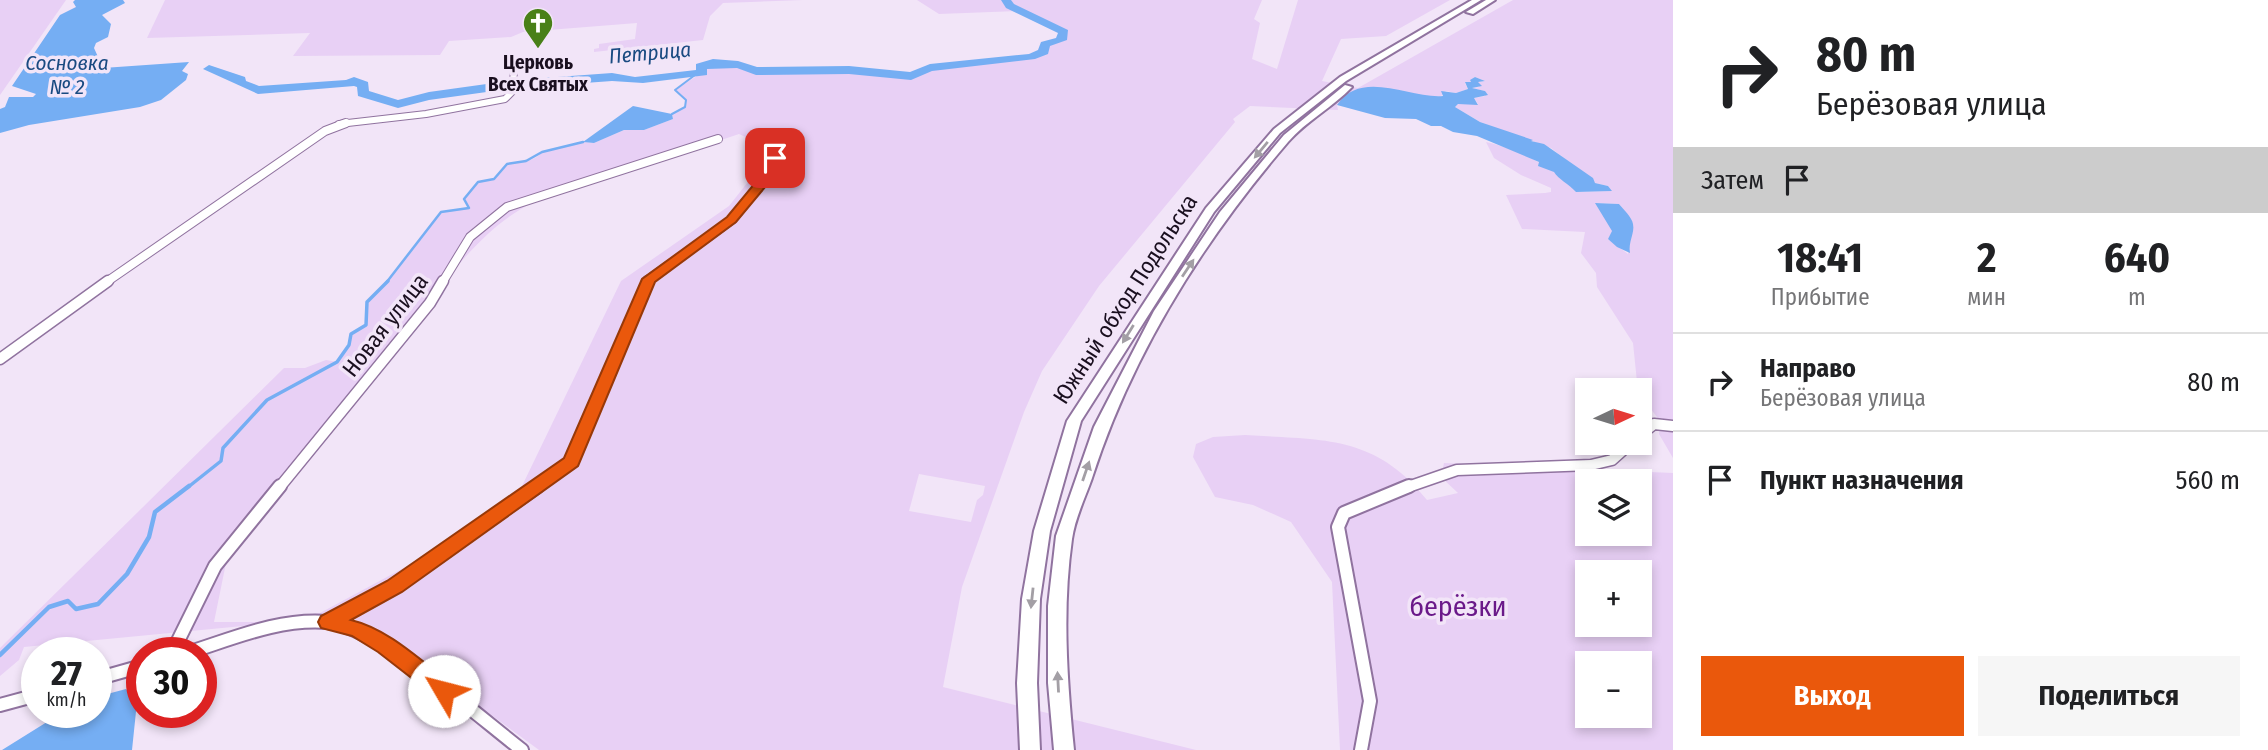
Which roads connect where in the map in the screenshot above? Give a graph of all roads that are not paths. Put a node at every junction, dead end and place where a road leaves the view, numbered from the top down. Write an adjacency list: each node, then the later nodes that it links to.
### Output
1 (1477, 0): 16 (main road, Южный обход Подольска, one-way to 16)
2 (1491, 0): 17 (main road, Южный обход Подольска, one-way to 2)
3 (515, 61): 6 (street)
4 (718, 139): 11 (street, Новая улица)
5 (775, 158): 10 (street)
6 (0, 359)
7 (1652, 426): 8 (street)
8 (1673, 426)
9 (1618, 455): 18 (street)
10 (329, 622): 12 (street); 15 (street)
11 (180, 637)
12 (217, 644)
13 (21, 699): 14 (street)
14 (0, 705)
15 (522, 750)
16 (1030, 750)
17 (1064, 750)
18 (1361, 750)

